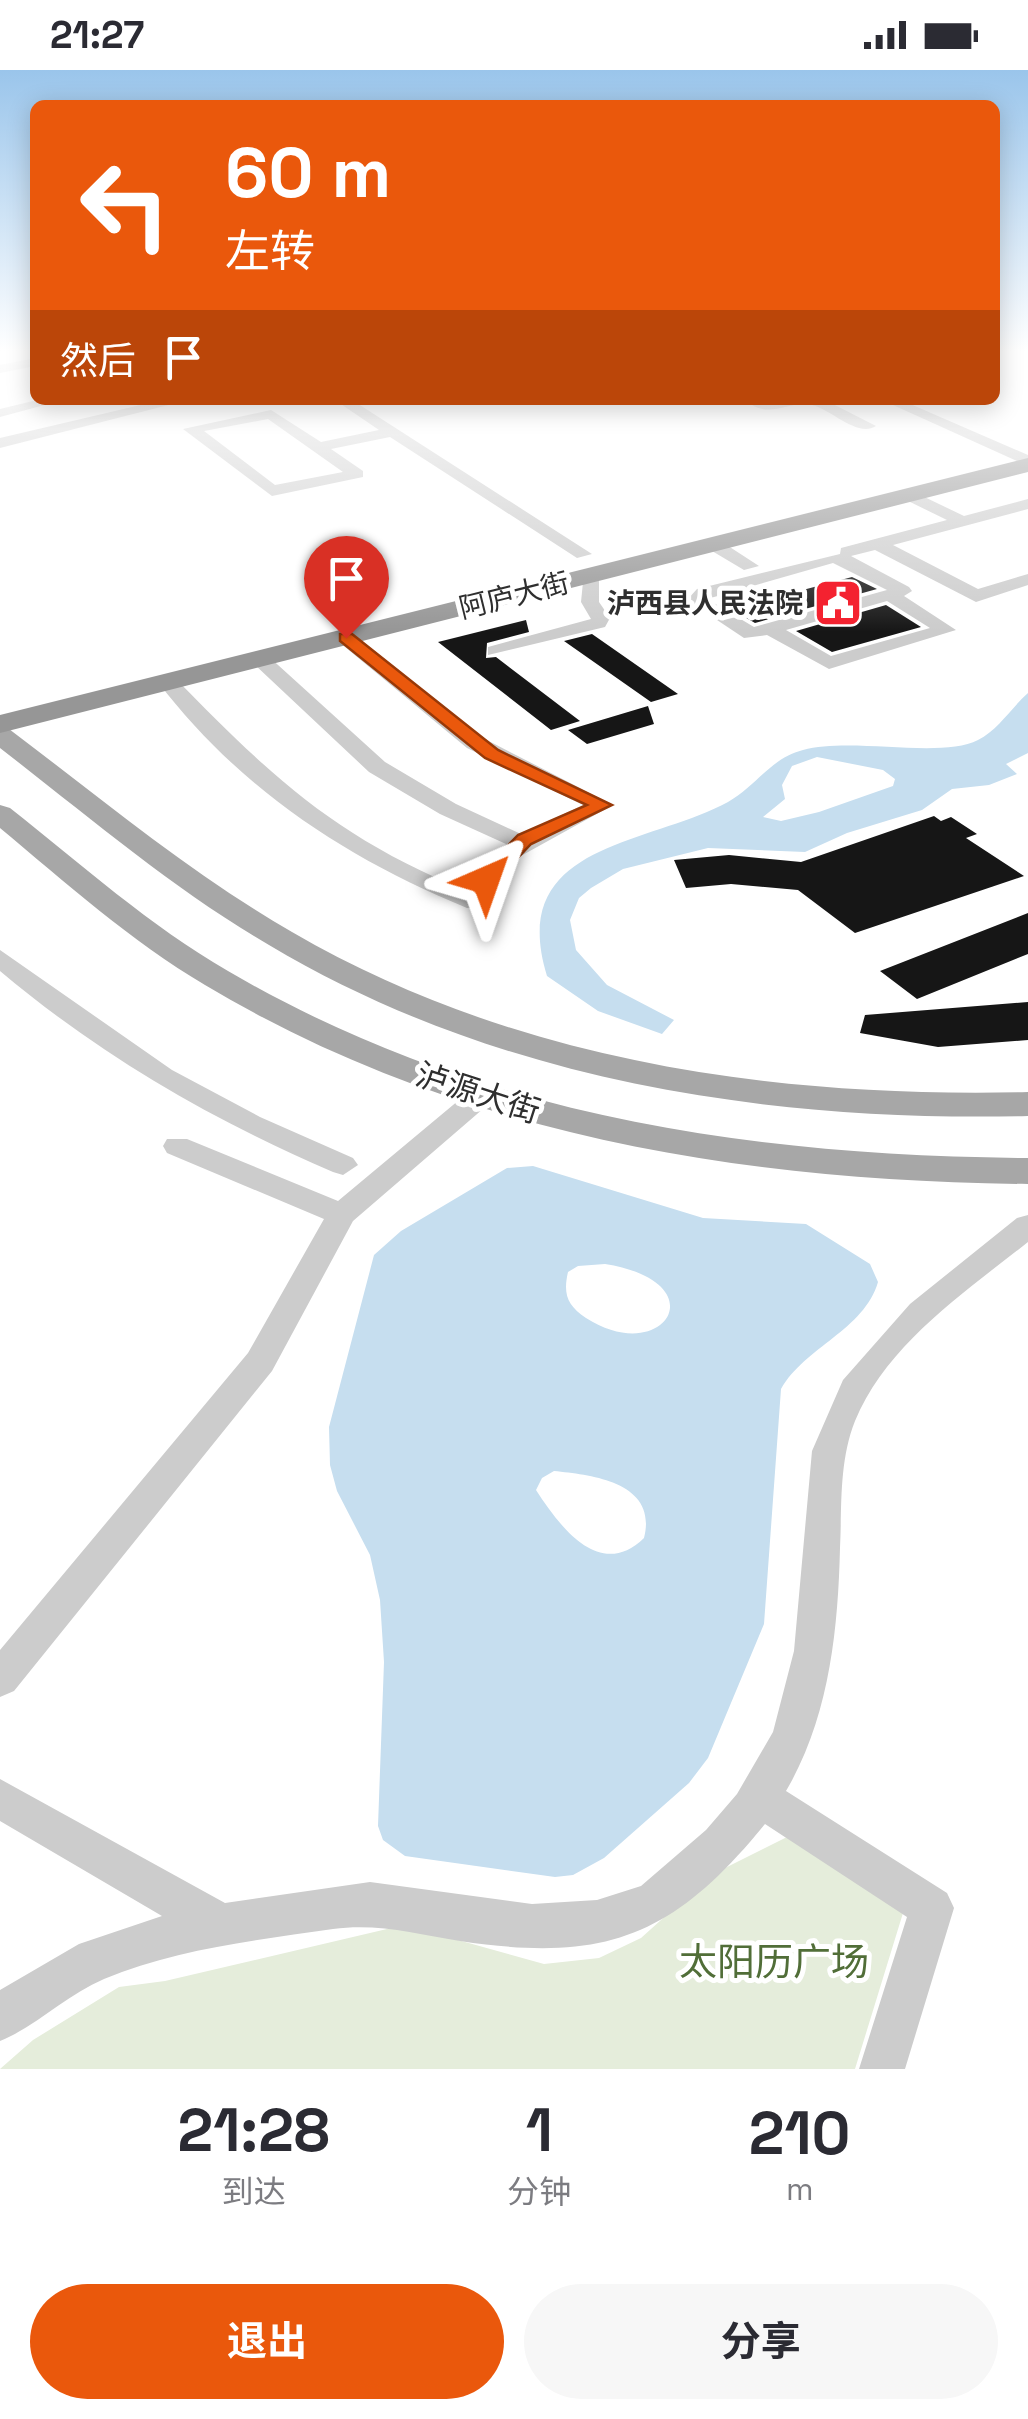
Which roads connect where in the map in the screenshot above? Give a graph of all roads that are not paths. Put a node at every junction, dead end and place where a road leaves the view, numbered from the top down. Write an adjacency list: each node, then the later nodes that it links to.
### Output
1 (213, 445): 5 (street)
2 (322, 445): 5 (street)
3 (411, 445): 13 (street)
4 (999, 445): 6 (street)
5 (318, 446)
6 (1022, 455): 7 (highway, 阿庐大街); 13 (highway, 阿庐大街)
7 (908, 494): 9 (street); 10 (highway, 阿庐大街)
8 (1028, 504): 9 (street)
9 (962, 521): 11 (street)
10 (713, 544): 13 (highway, 阿庐大街); 14 (street)
11 (877, 544): 12 (street); 15 (street)
12 (847, 552)
13 (587, 565): 18 (highway, 阿庐大街); 19 (street); 22 (highway, 阿庐大街)
14 (751, 573): 16 (street); 17 (street)
15 (1028, 579)
16 (891, 596): 17 (street); 17 (street)
17 (770, 629)
18 (346, 638): 20 (highway, 阿庐大街); 26 (street)
19 (494, 651)
20 (260, 659): 21 (highway, 阿庐大街); 26 (street)
21 (168, 682): 23 (highway, 阿庐大街); 26 (street)
22 (0, 698)
23 (0, 724)
24 (0, 735): 29 (main road)
25 (0, 814): 28 (main road, 泸源大街)
26 (520, 842)
27 (0, 958): 31 (street)
28 (481, 1096): 32 (main road, 泸源大街); 33 (street)
29 (1028, 1104)
30 (177, 1146): 33 (street)
31 (343, 1165)
32 (1028, 1172)
33 (342, 1214): 35 (street)
34 (1028, 1226): 36 (street)
35 (0, 1678)
36 (760, 1798): 38 (street); 40 (street)
37 (0, 1799): 38 (street)
38 (220, 1925): 39 (street)
39 (0, 2018)
40 (882, 2069)

